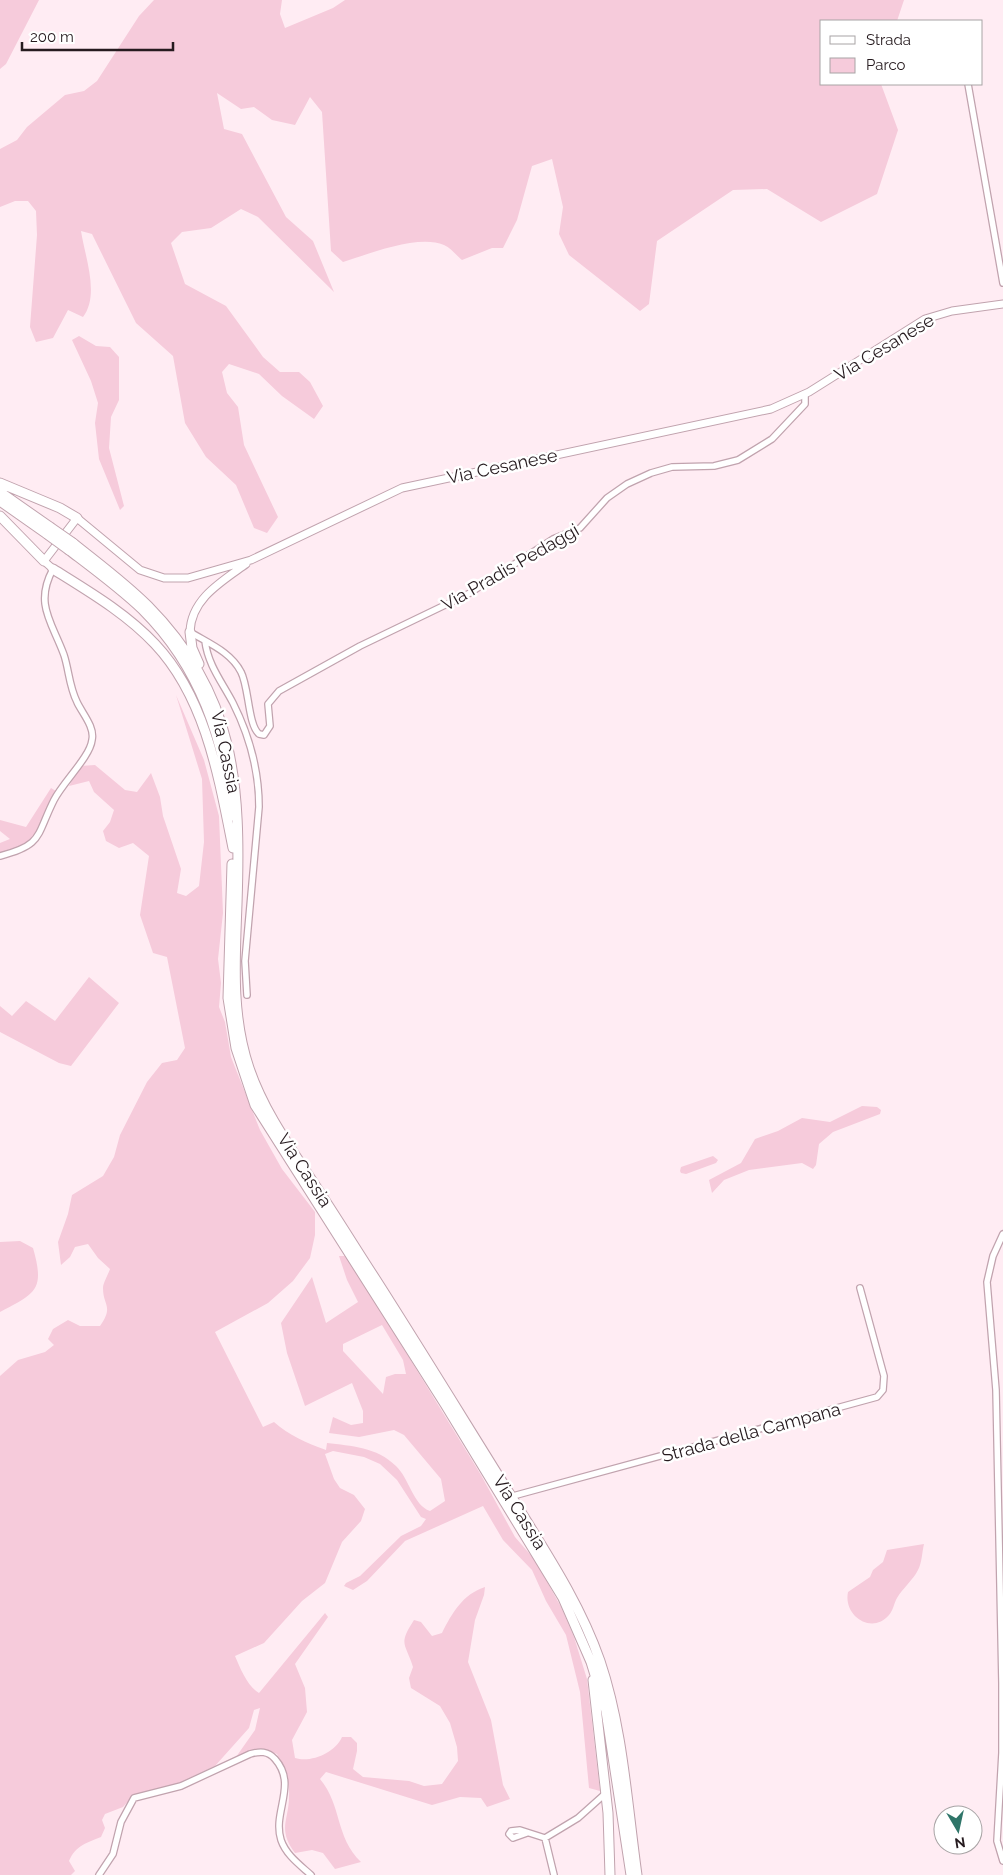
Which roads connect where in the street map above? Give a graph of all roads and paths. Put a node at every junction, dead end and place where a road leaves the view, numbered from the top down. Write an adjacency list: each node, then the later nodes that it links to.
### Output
1 (968, 85): 2 (street)
2 (1003, 283)
3 (1003, 304): 4 (street, Via Cesanese)
4 (805, 395): 12 (street, Via Cesanese); 16 (street, Via Pradis Pedaggi)
5 (0, 483): 9 (highway)
6 (0, 492): 10 (highway, Via Cassia)
7 (0, 500): 10 (highway, Via Cassia)
8 (0, 516): 13 (highway)
9 (77, 518): 12 (street, Via Cesanese); 13 (street)
10 (49, 531): 11 (highway, Via Cassia, bridge)
11 (71, 547): 17 (highway, Via Cassia); 18 (highway, Via Cassia)
12 (251, 560): 15 (street)
13 (44, 561): 14 (street)
14 (53, 569): 18 (highway); 19 (street)
15 (190, 632): 16 (street, Via Pradis Pedaggi); 17 (highway)
16 (205, 641): 20 (street)
17 (215, 701): 23 (highway, Via Cassia)
18 (233, 848): 26 (highway, Via Cassia)
19 (0, 856)
20 (247, 995)
21 (1003, 1234): 33 (street)
22 (860, 1288): 24 (street, Strada della Campana)
23 (481, 1449): 24 (street); 25 (highway, Via Cassia)
24 (513, 1496): 25 (street)
25 (530, 1527): 32 (highway, Via Cassia)
26 (591, 1662): 27 (highway); 38 (highway, Via Cassia)
27 (606, 1793): 28 (street); 29 (highway)
28 (597, 1801): 29 (street); 31 (street)
29 (607, 1805): 37 (highway)
30 (527, 1833): 31 (street)
31 (545, 1838): 36 (street)
32 (633, 1848): 39 (highway, Via Cassia); 40 (highway)
33 (1003, 1861)
34 (99, 1875): 35 (street)
35 (311, 1875)
36 (554, 1875)
37 (610, 1875)
38 (631, 1875)
39 (637, 1875)
40 (642, 1875)

